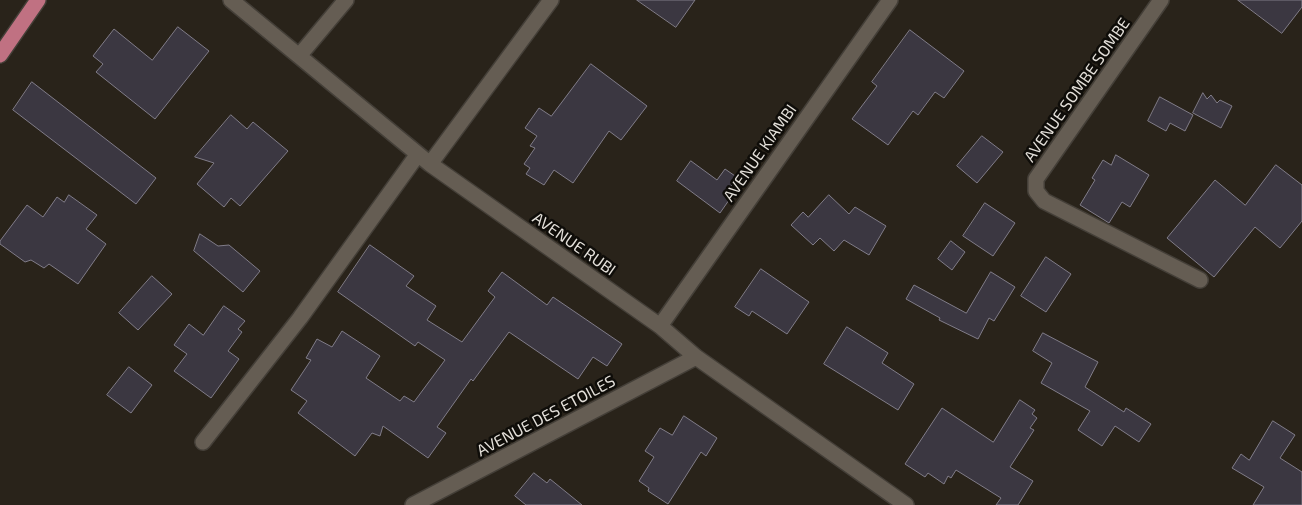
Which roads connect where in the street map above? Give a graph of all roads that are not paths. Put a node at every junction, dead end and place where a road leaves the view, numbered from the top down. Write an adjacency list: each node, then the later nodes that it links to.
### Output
1 (38, 0): 7 (main road)
2 (231, 0): 8 (street, AVENUE RUBI)
3 (346, 0): 8 (street)
4 (551, 0): 10 (street)
5 (1162, 0): 11 (street, AVENUE SOMBE SOMBE)
6 (886, 1): 12 (street, AVENUE KIAMBI)
7 (0, 54)
8 (299, 56): 9 (street, AVENUE RUBI)
9 (418, 154): 10 (street, AVENUE RUBI); 14 (street)
10 (430, 164): 12 (street, AVENUE RUBI)
11 (1200, 280)
12 (660, 326): 13 (street, AVENUE RUBI)
13 (696, 357): 15 (street, AVENUE DES ETOILES); 16 (street, AVENUE RUBI)
14 (203, 442)
15 (413, 505)
16 (906, 505)

